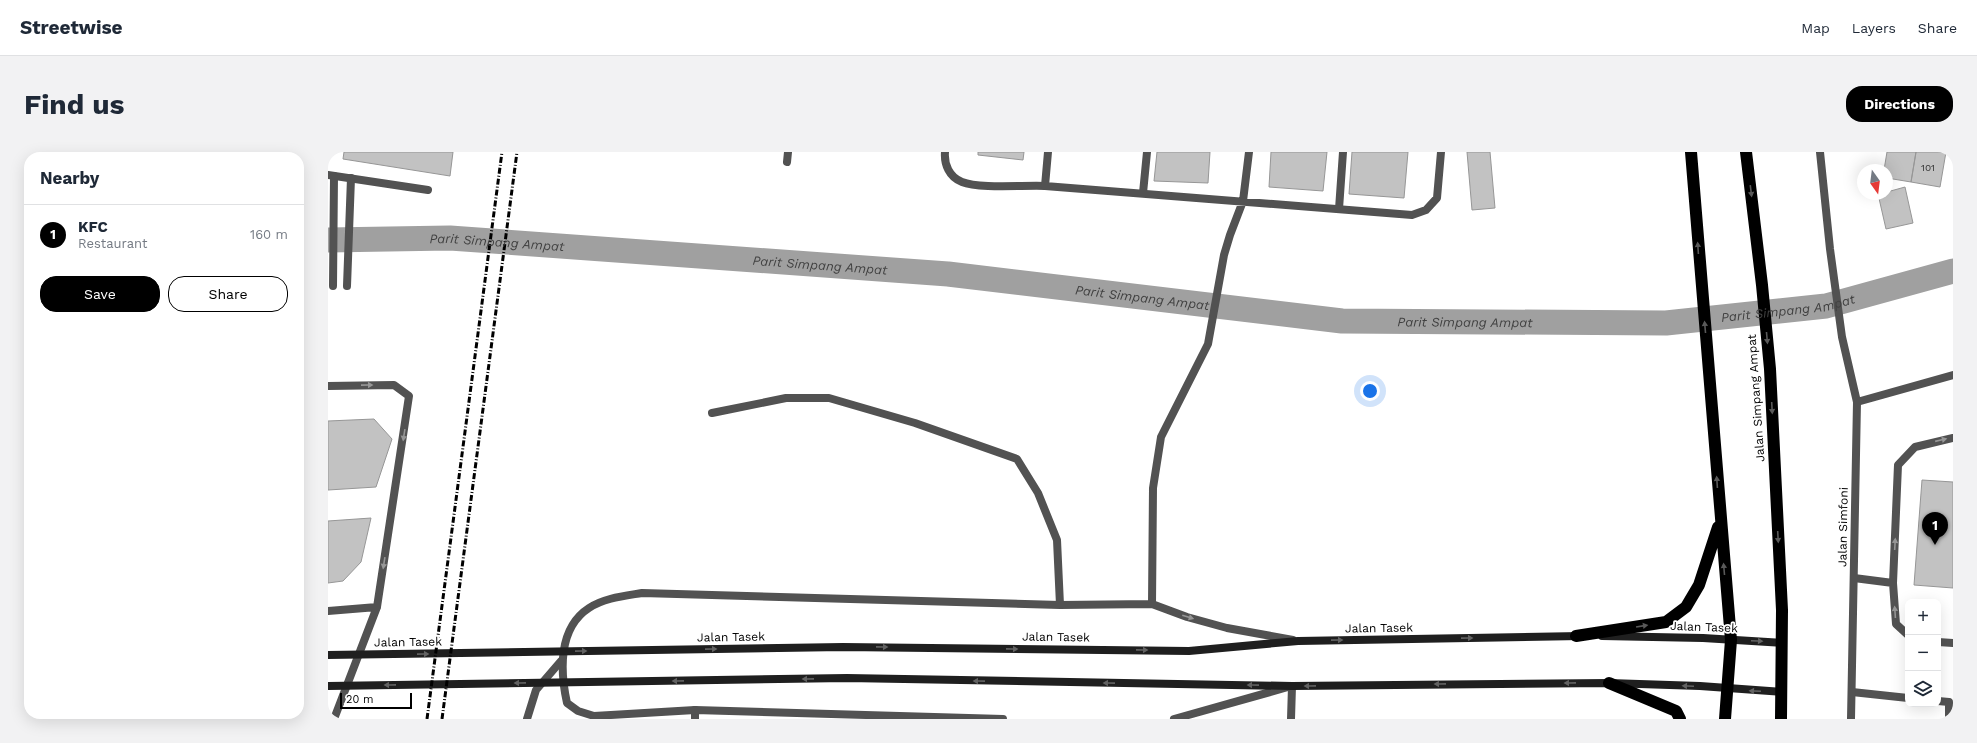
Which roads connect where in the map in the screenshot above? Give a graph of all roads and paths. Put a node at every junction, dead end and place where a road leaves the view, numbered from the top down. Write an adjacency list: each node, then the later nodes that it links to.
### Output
1 (788, 152): 11 (street)
2 (945, 152): 14 (street)
3 (1048, 152): 14 (street)
4 (1147, 152): 16 (street)
5 (1249, 152): 17 (street)
6 (1344, 152): 18 (street)
7 (1441, 152): 18 (street)
8 (1691, 152): 26 (highway, one-way to 8)
9 (1746, 152): 38 (highway, Jalan Simpang Ampat, one-way to 38)
10 (1820, 152): 23 (street, Jalan Simfoni)
11 (787, 162)
12 (331, 176): 13 (street); 19 (street)
13 (351, 178): 15 (street); 20 (street)
14 (1045, 186): 16 (street)
15 (428, 190)
16 (1143, 193): 17 (street)
17 (1243, 201): 18 (street); 29 (street)
18 (1339, 209)
19 (333, 286)
20 (347, 286)
21 (1953, 375): 23 (street)
22 (328, 386): 31 (street, one-way to 31)
23 (1857, 402): 27 (street, Jalan Simfoni)
24 (712, 413): 30 (street)
25 (1953, 438): 28 (street, one-way to 25)
26 (1720, 521): 34 (highway, one-way to 26); 35 (highway, one-way to 26)
27 (1854, 578): 28 (street); 47 (street, Jalan Simfoni)
28 (1893, 583): 33 (street, one-way to 28)
29 (1152, 604): 30 (street); 36 (street, one-way to 36)
30 (1060, 606): 41 (street)
31 (377, 607): 32 (street); 52 (street)
32 (328, 611)
33 (1907, 635)
34 (1576, 636): 35 (main road, Jalan Tasek); 36 (main road, Jalan Tasek, one-way to 34)
35 (1731, 640): 38 (main road, Jalan Tasek, one-way to 38); 45 (highway)
36 (1298, 641): 40 (main road, Jalan Tasek, one-way to 36)
37 (1941, 642): 39 (street)
38 (1783, 643): 46 (highway, Jalan Simpang Ampat)
39 (1953, 643)
40 (328, 655)
41 (561, 661): 51 (street); 53 (street)
42 (1609, 683): 44 (main road, one-way to 44); 45 (main road, one-way to 42); 59 (highway)
43 (328, 686): 44 (main road, one-way to 43)
44 (1292, 686): 57 (street); 58 (street)
45 (1727, 689): 46 (main road, one-way to 45); 60 (highway)
46 (1782, 692): 61 (highway, Jalan Simpang Ampat)
47 (1852, 692): 48 (street); 62 (street, Jalan Simfoni)
48 (1905, 698)
49 (1941, 701): 63 (street)
50 (695, 710): 51 (street); 55 (street); 56 (street)
51 (632, 715): 54 (street)
52 (334, 719)
53 (527, 719)
54 (620, 719)
55 (695, 719)
56 (1003, 719)
57 (1174, 719)
58 (1291, 719)
59 (1680, 719)
60 (1725, 719)
61 (1781, 719)
62 (1852, 719)
63 (1949, 719)

